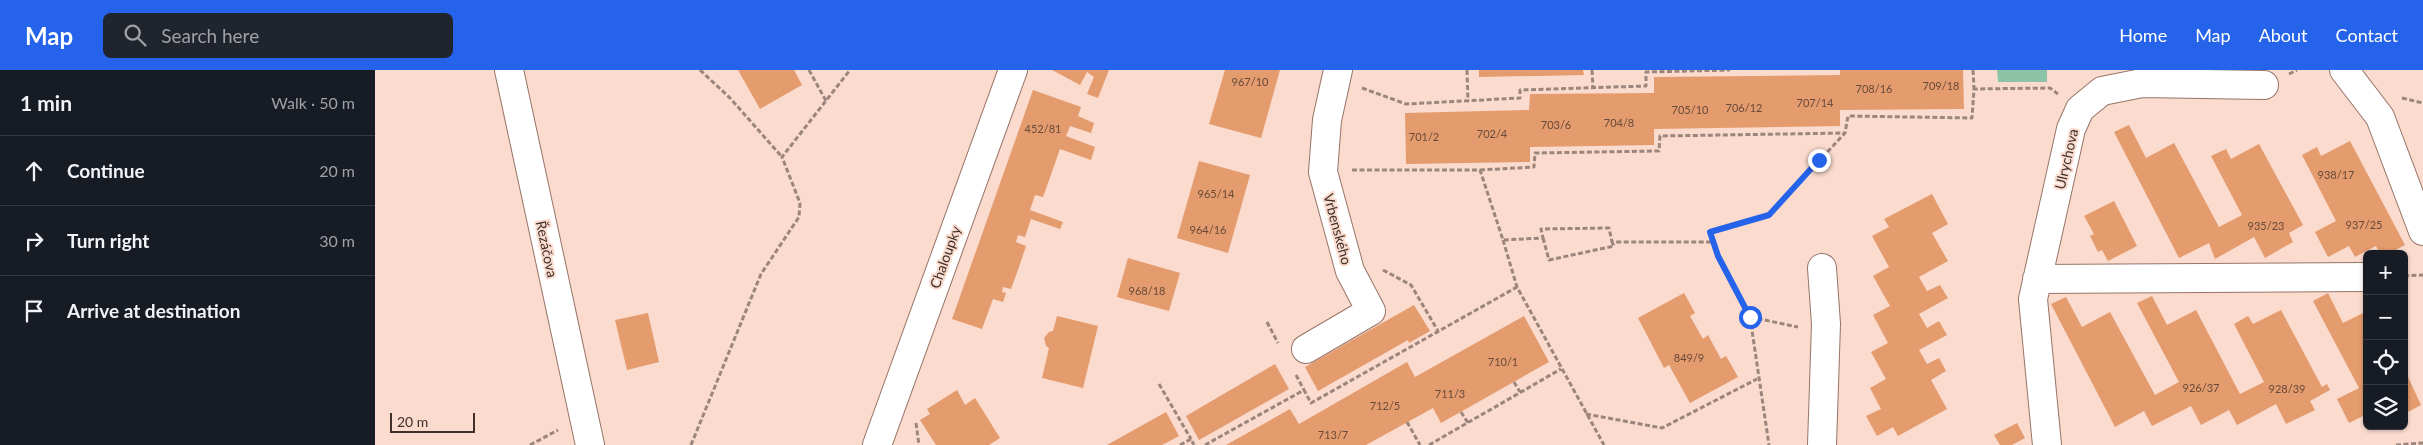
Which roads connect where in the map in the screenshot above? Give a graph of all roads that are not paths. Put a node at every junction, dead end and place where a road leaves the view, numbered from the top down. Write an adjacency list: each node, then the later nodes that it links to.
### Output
1 (509, 70): 11 (street, Řezáčova)
2 (1013, 70): 12 (street, Chaloupky)
3 (2344, 70): 6 (street)
4 (1348, 78): 10 (street, Vrbenského)
5 (2264, 85): 9 (street, Ulrychova)
6 (2423, 231)
7 (1822, 268): 13 (street)
8 (2363, 277): 9 (street)
9 (2037, 279): 14 (street, Ulrychova)
10 (1299, 358)
11 (587, 436)
12 (877, 445)
13 (1822, 445)
14 (2047, 445)

